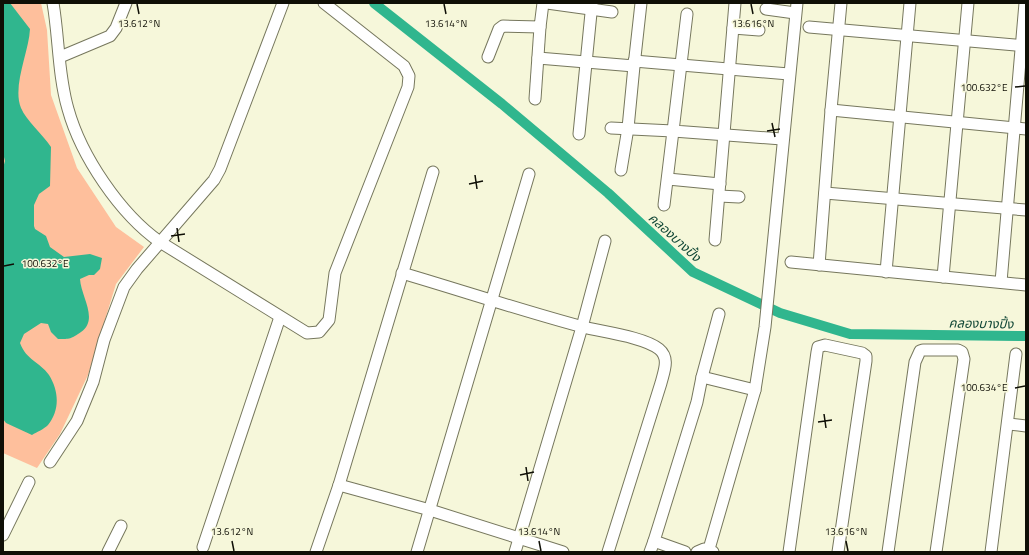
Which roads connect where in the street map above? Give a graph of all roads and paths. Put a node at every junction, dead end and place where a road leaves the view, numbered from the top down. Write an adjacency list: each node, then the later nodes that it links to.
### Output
1 (53, 3): 26 (street)
2 (126, 3): 26 (street)
3 (282, 3): 60 (street)
4 (324, 3): 70 (street)
5 (543, 3): 18 (street)
6 (547, 3): 13 (street)
7 (641, 3): 30 (street)
8 (735, 3): 20 (street)
9 (841, 3): 21 (street)
10 (910, 3): 23 (street)
11 (968, 3): 24 (street)
12 (1025, 3): 25 (street)
13 (591, 6): 16 (street); 29 (street)
14 (796, 8): 15 (street); 33 (street)
15 (766, 10)
16 (612, 12)
17 (687, 14): 31 (street)
18 (540, 27): 27 (street); 28 (street)
19 (809, 27): 21 (street)
20 (733, 28): 22 (street); 32 (street)
21 (838, 29): 23 (street); 35 (street)
22 (759, 30)
23 (907, 35): 24 (street); 36 (street)
24 (964, 41): 25 (street); 37 (street)
25 (1023, 46): 40 (street)
26 (60, 57): 60 (street)
27 (488, 57)
28 (538, 58): 29 (street); 34 (street)
29 (585, 62): 30 (street); 42 (street)
30 (634, 64): 31 (street); 39 (street)
31 (681, 67): 32 (street); 41 (street)
32 (730, 70): 33 (street); 43 (street)
33 (789, 74): 44 (street)
34 (535, 99)
35 (831, 110): 36 (street); 50 (street)
36 (900, 117): 37 (street); 53 (street)
37 (956, 123): 40 (street); 54 (street)
38 (611, 128): 39 (street)
39 (628, 128): 41 (street); 45 (street)
40 (1020, 128): 56 (street)
41 (673, 132): 43 (street); 48 (street)
42 (579, 134)
43 (723, 136): 44 (street); 49 (street)
44 (782, 139): 74 (street)
45 (621, 170)
46 (433, 172): 64 (street)
47 (529, 174): 68 (street)
48 (668, 179): 49 (street); 55 (street)
49 (720, 184): 51 (street)
50 (824, 193): 53 (street); 62 (street)
51 (719, 196): 52 (street); 58 (street)
52 (739, 197)
53 (893, 199): 54 (street); 63 (street)
54 (949, 204): 56 (street); 65 (street)
55 (664, 205)
56 (1007, 209): 57 (street); 66 (street)
57 (1026, 210)
58 (715, 240)
59 (606, 241): 71 (street)
60 (160, 242): 70 (street); 77 (street)
61 (791, 262): 62 (street)
62 (819, 265): 63 (street)
63 (886, 272): 65 (street)
64 (402, 273): 68 (street); 79 (street)
65 (943, 277): 66 (street)
66 (1001, 282): 67 (street)
67 (1026, 285)
68 (493, 300): 71 (street); 80 (street)
69 (719, 314): 73 (street)
70 (280, 317): 85 (street)
71 (582, 326): 83 (street); 92 (street)
72 (1016, 354): 75 (street)
73 (702, 377): 74 (street); 84 (street)
74 (755, 390): 86 (street)
75 (1009, 424): 76 (street); 100 (street)
76 (1026, 426)
77 (50, 462)
78 (29, 482): 82 (street)
79 (339, 485): 80 (street); 88 (street)
80 (430, 510): 83 (street); 89 (street)
81 (121, 526): 87 (street)
82 (3, 535)
83 (519, 539): 90 (street); 91 (street)
84 (654, 541): 93 (street); 94 (street)
85 (203, 547)
86 (711, 551): 95 (street)
87 (108, 552)
88 (316, 552)
89 (417, 552)
90 (515, 552)
91 (563, 552)
92 (608, 552)
93 (650, 552)
94 (685, 552)
95 (697, 552)
96 (789, 552): 97 (street)
97 (838, 552)
98 (888, 552): 99 (street)
99 (936, 552)
100 (991, 552)

